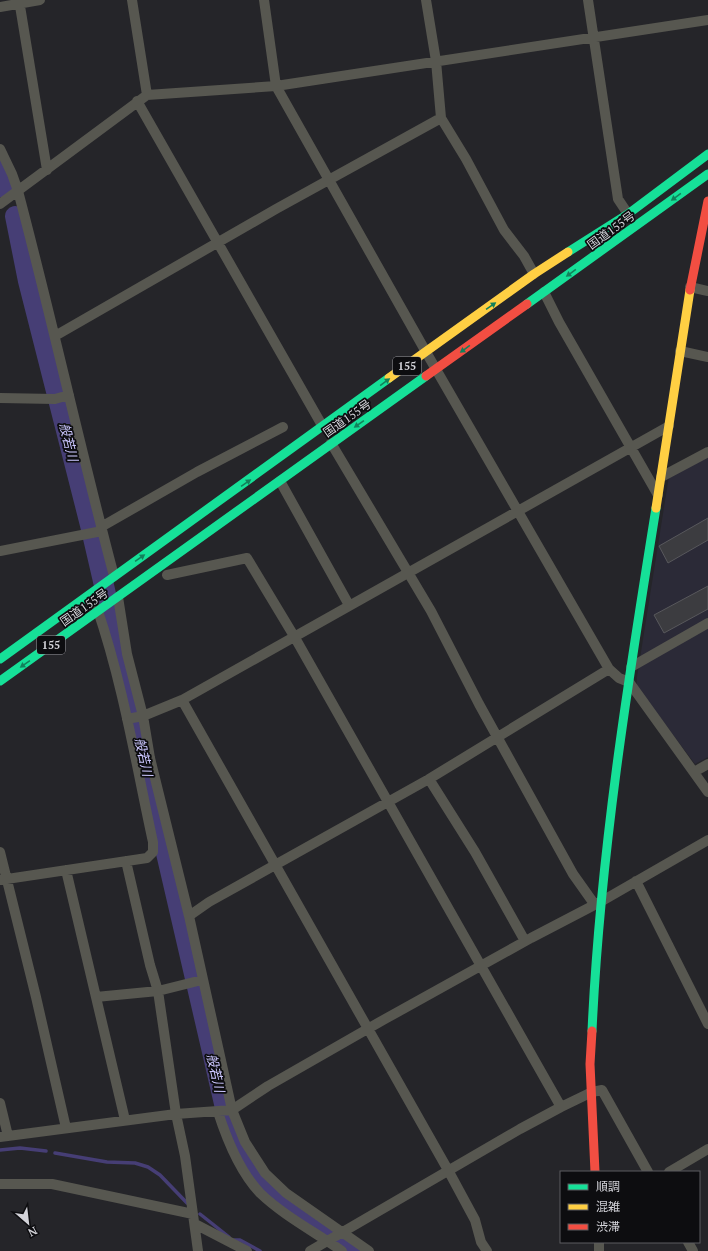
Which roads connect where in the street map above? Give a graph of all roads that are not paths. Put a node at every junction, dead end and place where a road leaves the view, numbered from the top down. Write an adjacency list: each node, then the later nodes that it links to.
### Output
1 (40, 0): 6 (street)
2 (132, 0): 12 (street)
3 (264, 0): 11 (street)
4 (426, 0): 10 (street)
5 (588, 0): 9 (street)
6 (19, 2): 7 (street); 17 (street)
7 (0, 6)
8 (708, 20): 9 (street)
9 (594, 37): 10 (street); 23 (street)
10 (436, 62): 11 (street); 14 (street)
11 (276, 86): 12 (street); 19 (street)
12 (147, 95): 13 (street)
13 (137, 101): 17 (street); 24 (street)
14 (441, 118): 19 (street); 25 (street)
15 (0, 149): 20 (street)
16 (708, 154): 23 (main road, 国道155号 / 155)
17 (47, 170): 20 (street)
18 (708, 174): 28 (main road, 国道155号 / 155, one-way to 28)
19 (329, 179): 24 (street); 31 (street)
20 (18, 191): 22 (street); 29 (street)
21 (708, 201): 26 (main road)
22 (0, 204)
23 (628, 214): 25 (main road, 国道155号 / 155)
24 (218, 242): 29 (street); 38 (street)
25 (534, 274): 31 (main road, 国道155号 / 155, one-way to 25)
26 (690, 287): 27 (street); 30 (main road)
27 (708, 291)
28 (544, 292): 33 (main road, 国道155号 / 155, one-way to 33); 40 (street)
29 (55, 336): 34 (street)
30 (680, 350): 32 (street); 37 (main road)
31 (426, 352): 33 (street); 38 (main road, 国道155号 / 155, one-way to 31)
32 (708, 357)
33 (437, 370): 39 (main road, 国道155号 / 155, one-way to 39); 45 (street)
34 (68, 396): 35 (street); 46 (street)
35 (0, 398)
36 (283, 426): 46 (street)
37 (668, 426): 40 (street); 42 (main road)
38 (323, 427): 50 (main road, 国道155号 / 155, one-way to 38)
39 (331, 443): 43 (main road, 国道155号 / 155); 48 (street)
40 (630, 446): 44 (street); 45 (street)
41 (708, 452): 42 (street)
42 (661, 477): 44 (main road)
43 (280, 481): 52 (main road, 国道155号 / 155); 53 (street)
44 (658, 495): 58 (main road)
45 (519, 511): 48 (street); 59 (street)
46 (100, 530): 47 (street); 50 (street)
47 (0, 551)
48 (407, 573): 53 (street); 65 (street)
49 (166, 576): 56 (street)
50 (111, 578): 51 (main road, 国道155号 / 155)
51 (95, 590): 54 (street); 57 (main road, 国道155号 / 155)
52 (116, 599): 54 (main road, 国道155号 / 155); 63 (street)
53 (350, 605): 56 (street)
54 (100, 610): 60 (main road, 国道155号 / 155, one-way to 60); 64 (street)
55 (708, 623): 58 (street)
56 (294, 636): 62 (street); 70 (street)
57 (0, 659)
58 (631, 667): 61 (main road)
59 (610, 669): 61 (street); 65 (street)
60 (0, 681)
61 (629, 682): 67 (street); 78 (main road)
62 (182, 700): 63 (street); 74 (street)
63 (142, 716): 64 (street); 79 (street)
64 (128, 719): 73 (street)
65 (498, 738): 68 (street); 78 (street)
66 (708, 764): 67 (street)
67 (694, 772): 69 (street)
68 (430, 779): 70 (street); 80 (street)
69 (708, 792)
70 (388, 802): 74 (street); 81 (street)
71 (708, 840): 77 (street)
72 (0, 852): 76 (street)
73 (126, 861): 75 (street); 83 (street)
74 (275, 865): 79 (street); 86 (street)
75 (66, 870): 76 (street); 84 (street)
76 (3, 879): 93 (street)
77 (636, 881): 78 (street); 85 (street)
78 (599, 903): 80 (street); 87 (main road)
79 (189, 916): 82 (street)
80 (525, 941): 81 (street)
81 (480, 966): 86 (street); 89 (street)
82 (197, 982): 83 (street); 90 (street)
83 (158, 991): 84 (street); 91 (street)
84 (96, 997): 92 (street)
85 (708, 1024)
86 (368, 1030): 90 (street); 96 (street)
87 (592, 1092): 89 (street); 97 (main road); 98 (street)
88 (0, 1103): 94 (street)
89 (561, 1107): 96 (street)
90 (225, 1111): 91 (street); 102 (street); 103 (street)
91 (176, 1114): 92 (street); 101 (street)
92 (125, 1120): 93 (street)
93 (66, 1128): 94 (street)
94 (4, 1136)
95 (708, 1149): 99 (street)
96 (448, 1170): 102 (street); 109 (street)
97 (595, 1171)
98 (647, 1171)
99 (671, 1171)
100 (0, 1184): 101 (street)
101 (194, 1219): 104 (street); 105 (street)
102 (341, 1233): 103 (street); 108 (street)
103 (329, 1240): 106 (street); 107 (street)
104 (198, 1251)
105 (247, 1251)
106 (310, 1251)
107 (342, 1251)
108 (369, 1251)
109 (487, 1251)

